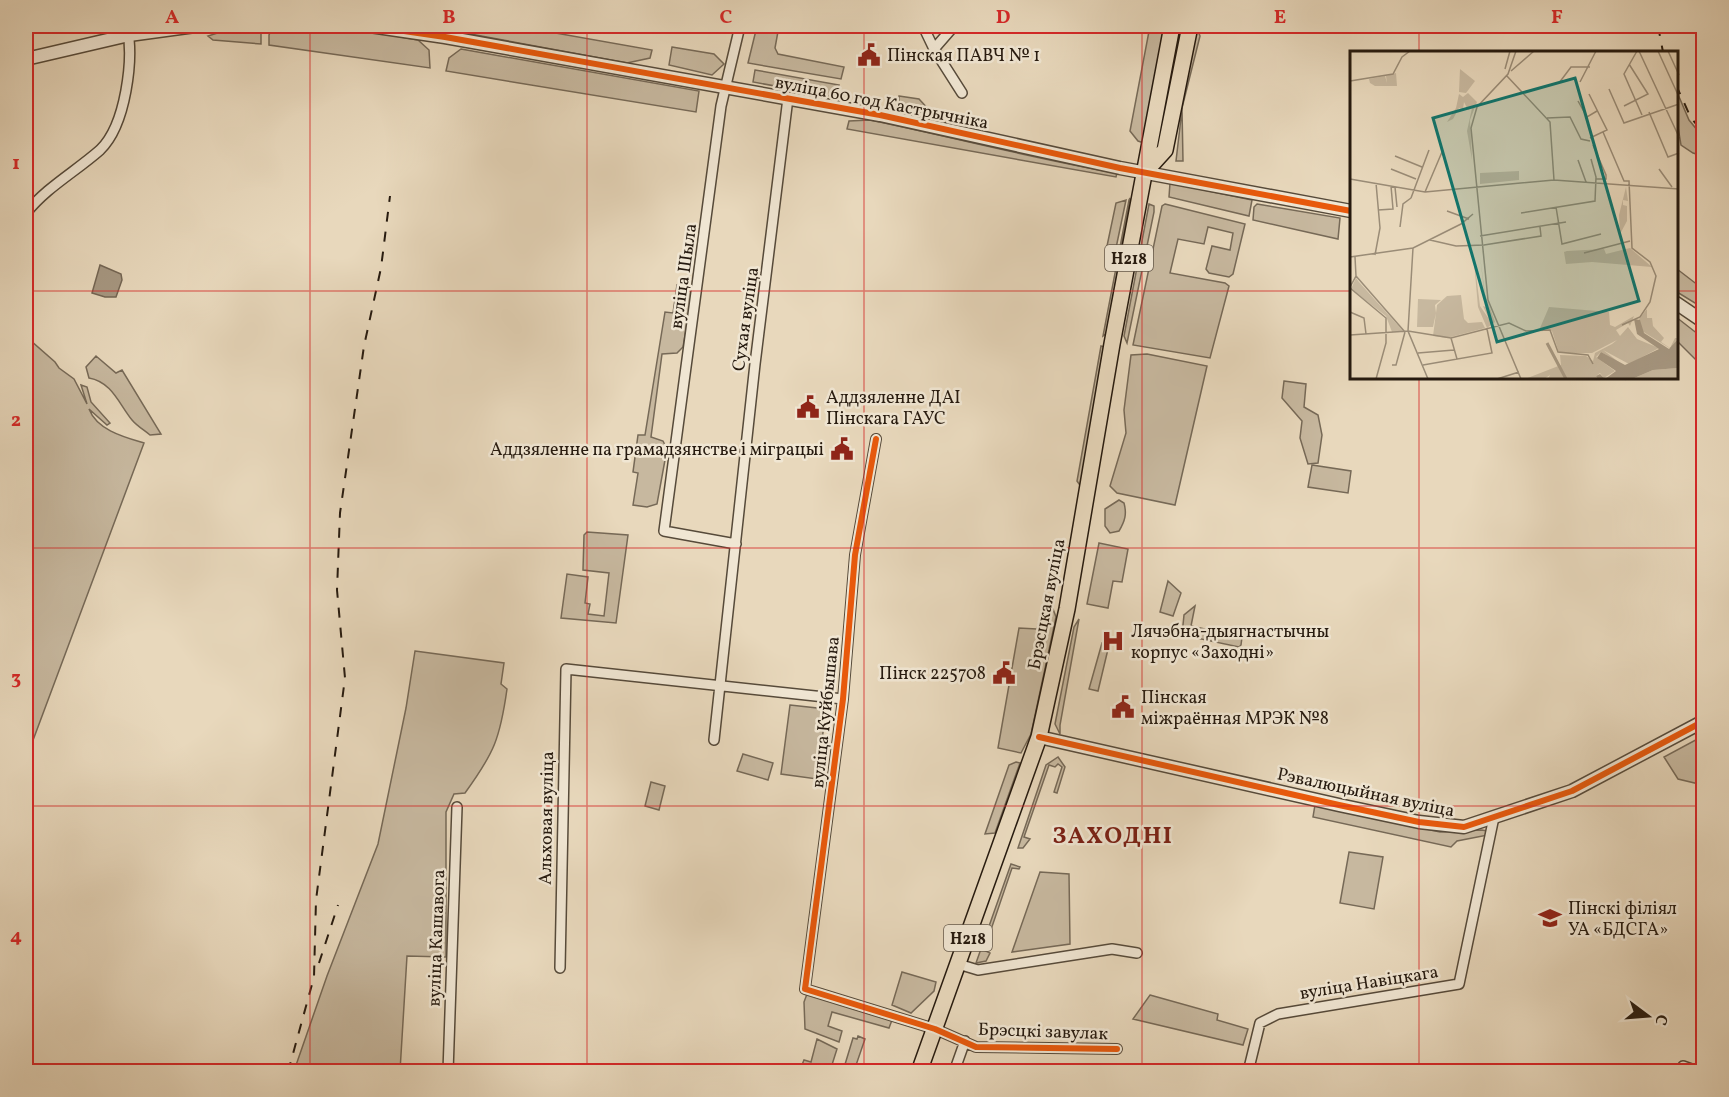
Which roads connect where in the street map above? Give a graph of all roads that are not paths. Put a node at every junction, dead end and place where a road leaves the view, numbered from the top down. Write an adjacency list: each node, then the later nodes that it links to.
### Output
1 (195, 26): 8 (street)
2 (370, 26): 11 (street, вуліца 60 год Кастрычніка)
3 (740, 26): 11 (street, вуліца Шыла)
4 (923, 26): 9 (street)
5 (954, 26): 9 (street)
6 (1172, 26): 14 (main road, Брэсцкая вуліца / Н218)
7 (1190, 26): 14 (main road)
8 (128, 30): 10 (street); 16 (street)
9 (934, 50): 12 (street)
10 (26, 59)
11 (726, 88): 13 (street, вуліца 60 год Кастрычніка); 20 (street, вуліца Шыла)
12 (962, 93)
13 (788, 98): 14 (street, вуліца 60 год Кастрычніка); 20 (street, Сухая вуліца)
14 (1145, 172): 15 (street, вуліца 60 год Кастрычніка); 24 (main road, Брэсцкая вуліца / Н218)
15 (1350, 211)
16 (26, 213)
17 (1678, 304): 18 (street)
18 (1704, 322)
19 (876, 439): 22 (street, вуліца Куйбышава)
20 (736, 544): 21 (street, Сухая вуліца)
21 (722, 684): 22 (street); 25 (street, Сухая вуліца); 30 (street, Альховая вуліца)
22 (843, 699): 31 (street, вуліца Куйбышава)
23 (1704, 721): 27 (street, Рэвалюцыйная вуліца)
24 (1039, 737): 27 (street, Рэвалюцыйная вуліца); 29 (main road, Брэсцкая вуліца / Н218)
25 (714, 741)
26 (457, 807): 36 (street, вуліца Кашавога)
27 (1494, 817): 39 (street, вуліца Навіцкага)
28 (1137, 953): 29 (street)
29 (958, 964): 31 (main road, Брэсцкая вуліца / Н218)
30 (560, 968)
31 (935, 1029): 32 (street, Брэсцкі завулак); 37 (main road, Брэсцкая вуліца / Н218)
32 (965, 1041): 33 (street, Брэсцкі завулак); 38 (street)
33 (1117, 1050)
34 (1683, 1066): 35 (street)
35 (1704, 1066)
36 (448, 1071)
37 (919, 1071)
38 (954, 1071)
39 (1248, 1071)

